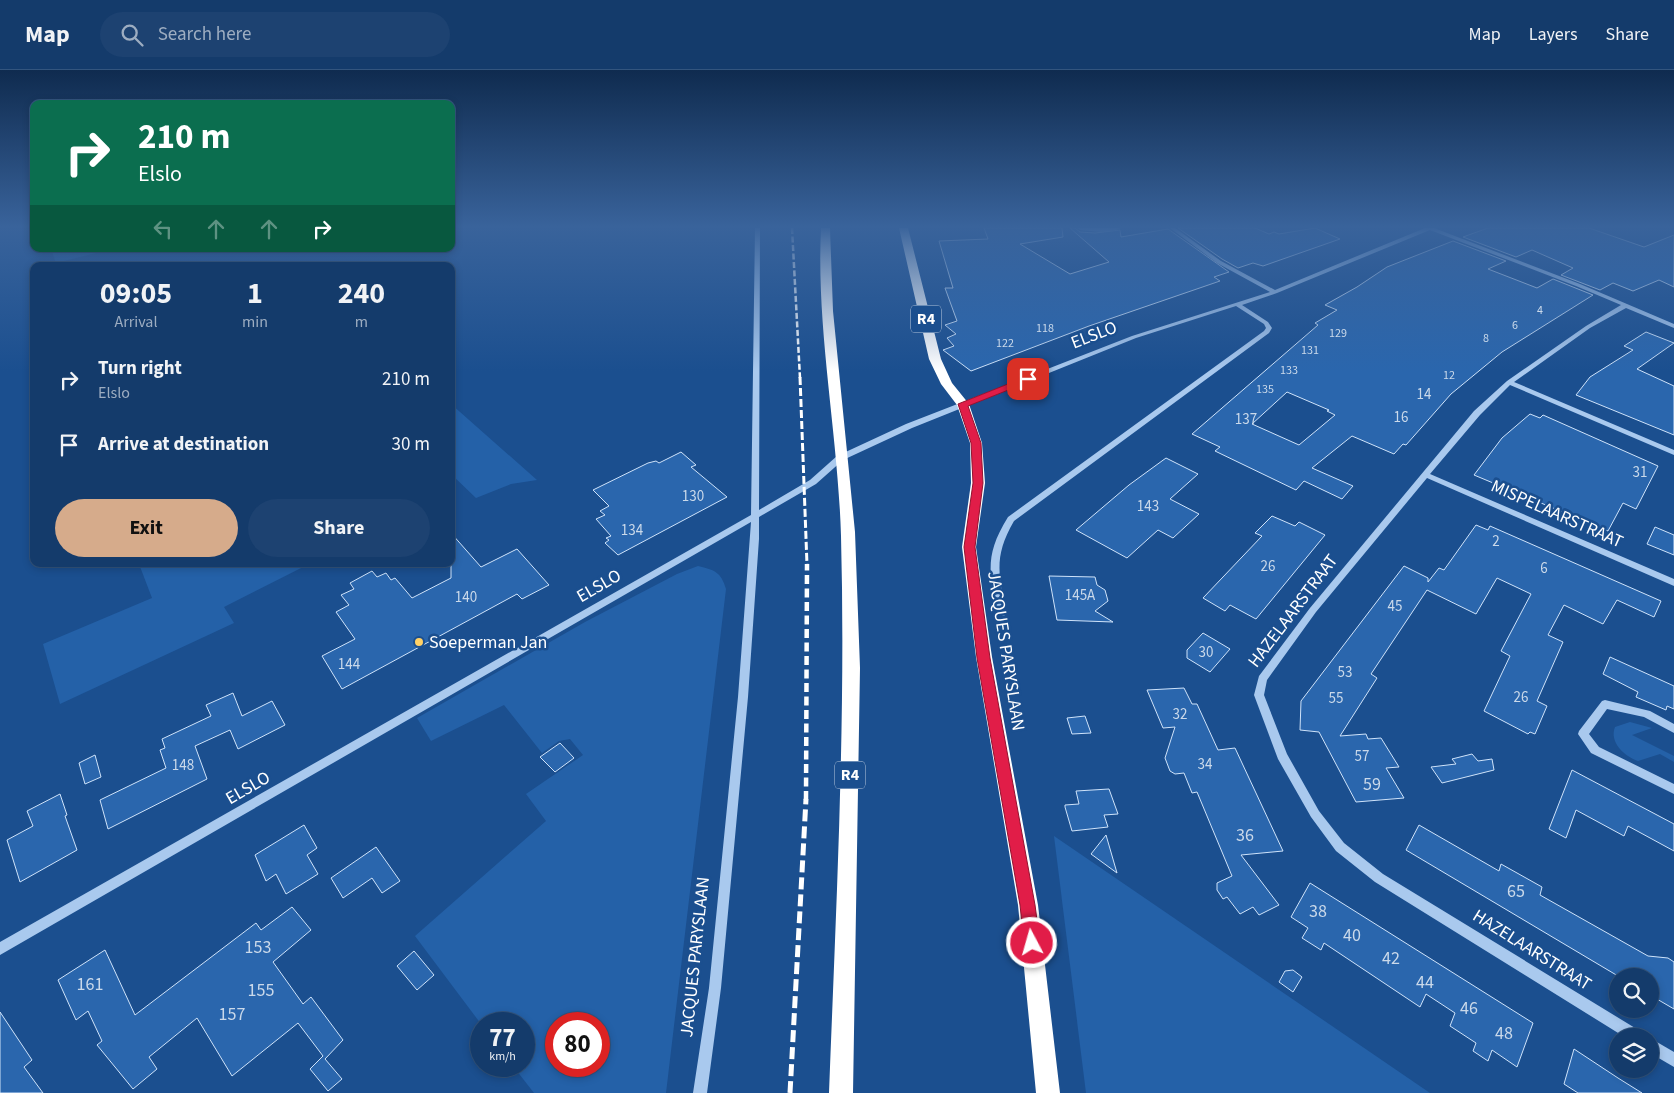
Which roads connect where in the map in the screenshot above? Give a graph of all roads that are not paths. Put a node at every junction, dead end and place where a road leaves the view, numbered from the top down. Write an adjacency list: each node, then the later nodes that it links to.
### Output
1 (757, 276): 16 (street, JACQUES PARYSLAAN)
2 (827, 276): 14 (highway, R4)
3 (915, 276): 12 (highway, JACQUES PARYSLAAN / R4)
4 (1245, 276): 7 (street)
5 (1314, 276): 7 (street, ELSLO)
6 (1551, 276): 9 (street)
7 (1275, 292): 8 (street, ELSLO)
8 (1238, 305): 12 (street, ELSLO); 18 (street)
9 (1626, 305): 10 (street); 11 (street, HAZELAARSTRAAT)
10 (1674, 326)
11 (1509, 382): 13 (street); 15 (street, HAZELAARSTRAAT)
12 (963, 404): 14 (street, ELSLO); 27 (highway, JACQUES PARYSLAAN / R4)
13 (1674, 453)
14 (840, 458): 16 (street, ELSLO); 26 (highway, R4)
15 (1426, 475): 17 (street, MISPELAARSTRAAT); 22 (street, HAZELAARSTRAAT)
16 (755, 516): 21 (street, ELSLO); 25 (street, JACQUES PARYSLAAN)
17 (1674, 583)
18 (1001, 614)
19 (1674, 729): 20 (street)
20 (1674, 789)
21 (0, 949)
22 (1622, 1028)
23 (1659, 1051): 24 (street)
24 (1674, 1060)
25 (700, 1093)
26 (841, 1093)
27 (1048, 1093)

